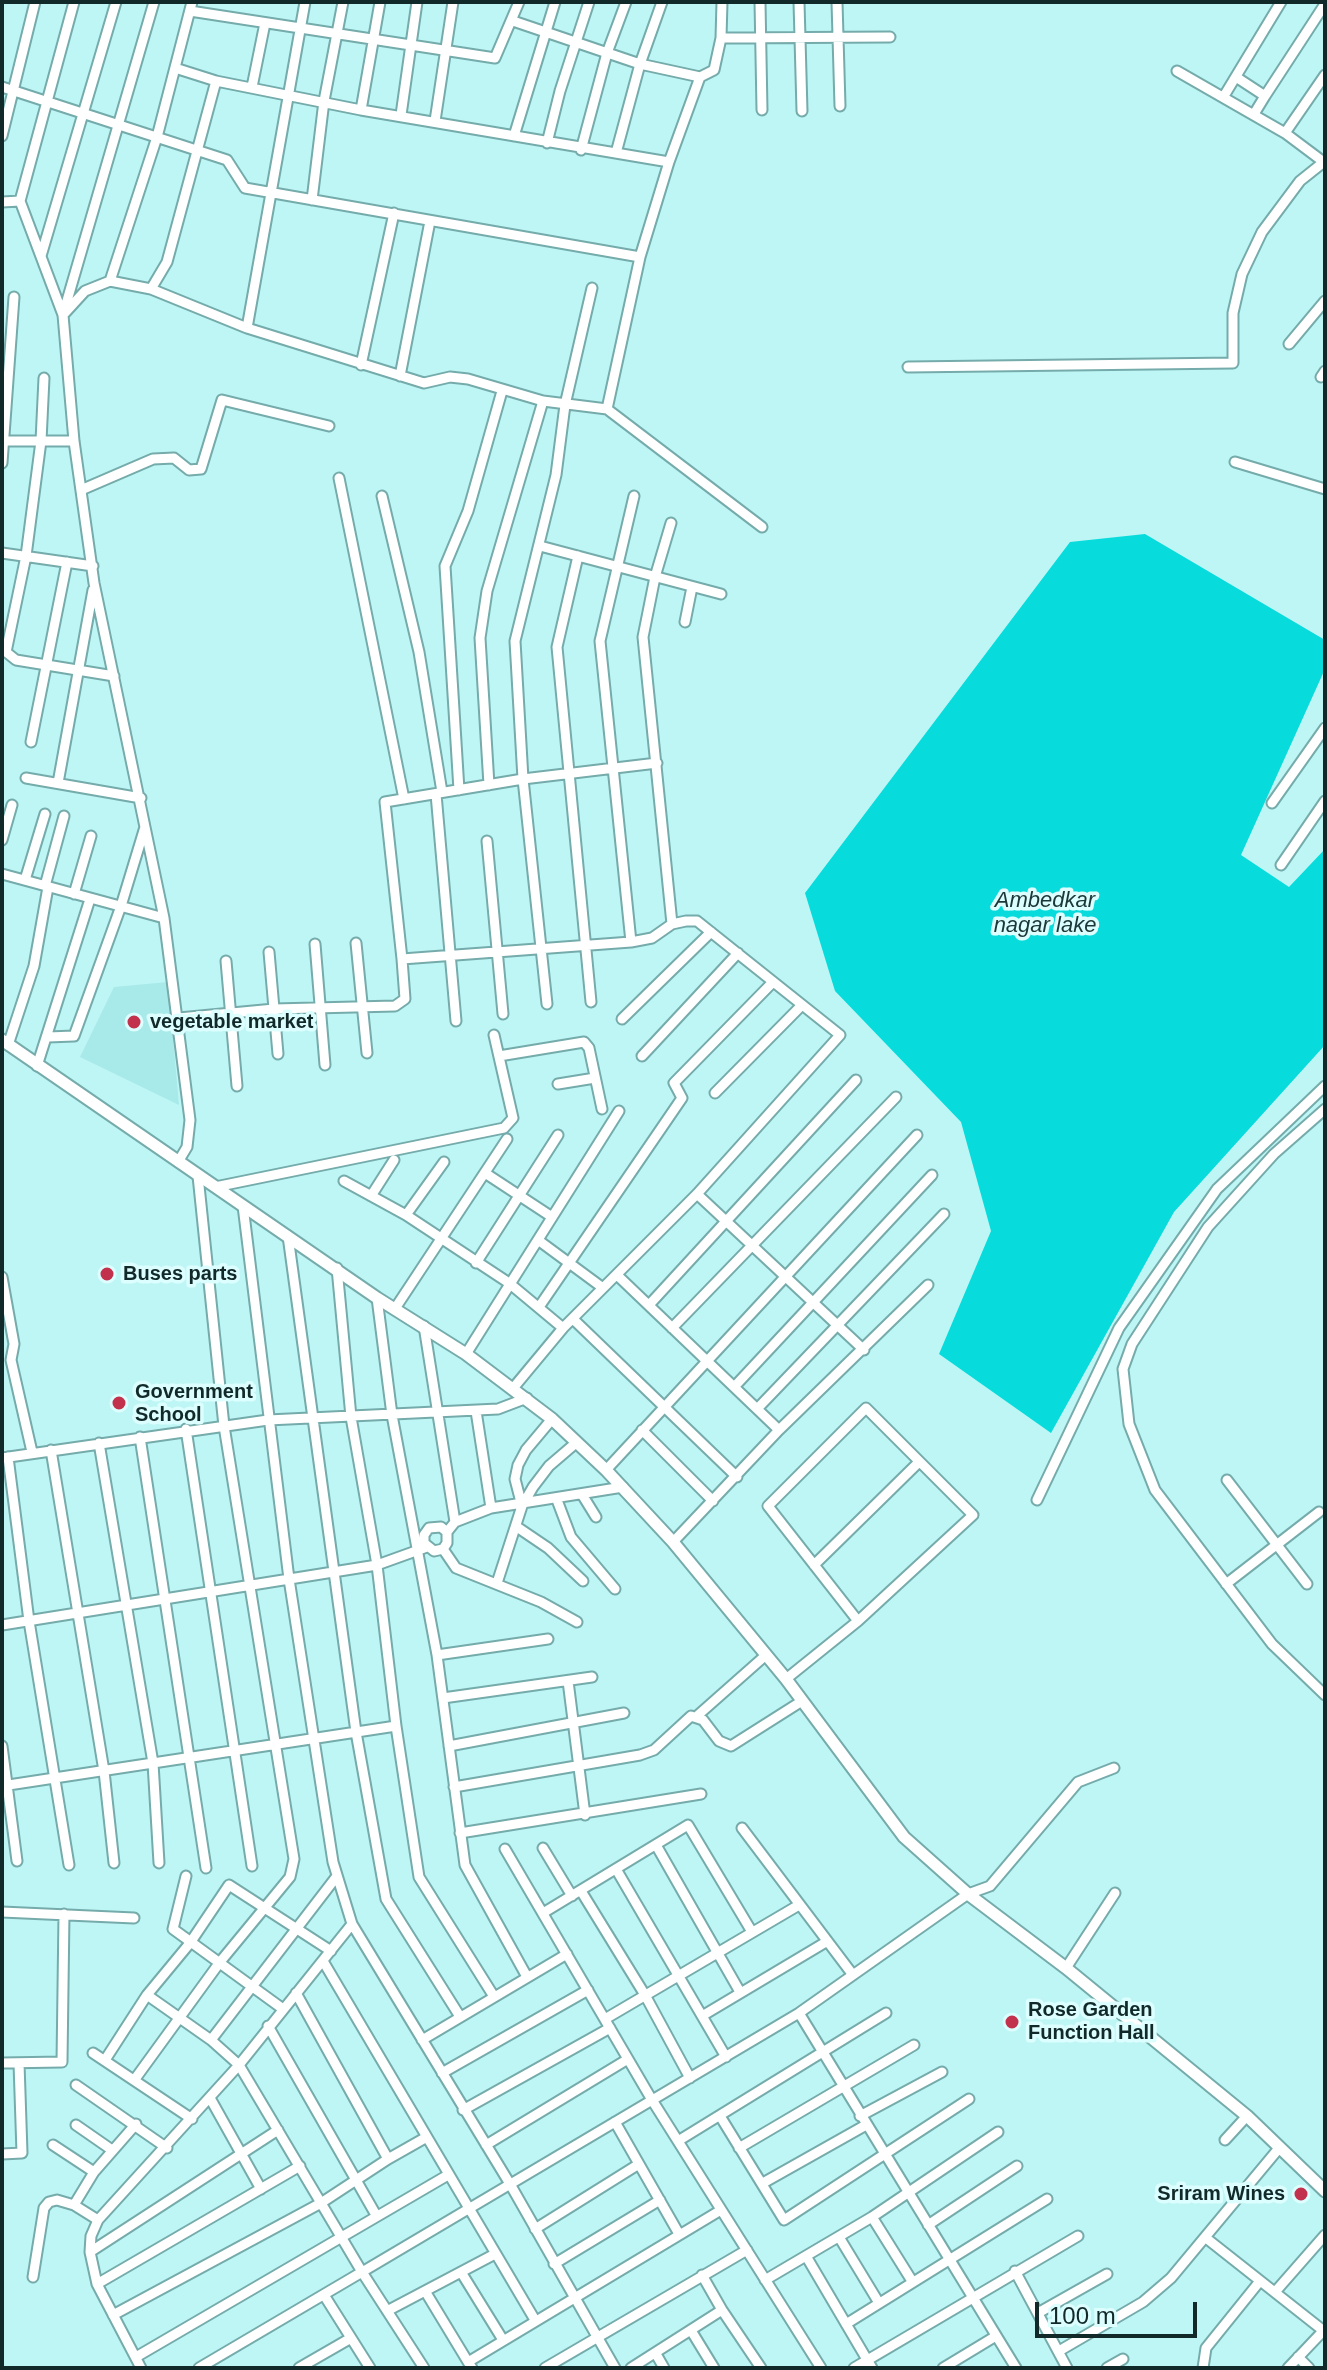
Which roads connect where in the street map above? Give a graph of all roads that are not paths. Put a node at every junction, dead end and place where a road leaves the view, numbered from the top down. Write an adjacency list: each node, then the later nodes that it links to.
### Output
1 (35, 2): 45 (street)
2 (74, 2): 49 (street)
3 (116, 2): 55 (street)
4 (154, 2): 59 (street)
5 (305, 2): 24 (street)
6 (343, 2): 26 (street)
7 (380, 2): 32 (street)
8 (417, 2): 34 (street)
9 (453, 2): 35 (street)
10 (519, 2): 22 (street)
11 (555, 2): 25 (street)
12 (589, 2): 33 (street)
13 (626, 2): 36 (street)
14 (662, 2): 37 (street)
15 (722, 2): 30 (street)
16 (760, 2): 31 (street)
17 (799, 2): 27 (street)
18 (837, 2): 28 (street)
19 (1281, 2): 42 (street)
20 (1325, 4): 48 (street)
21 (191, 6): 23 (street); 38 (street)
22 (513, 21): 25 (street); 35 (street)
23 (265, 23): 24 (street); 44 (street)
24 (300, 28): 26 (street); 46 (street)
25 (545, 32): 33 (street); 62 (street)
26 (336, 35): 32 (street); 50 (street)
27 (799, 37): 28 (street); 31 (street); 54 (street)
28 (837, 37): 29 (street); 51 (street)
29 (890, 37)
30 (721, 38): 31 (street); 41 (street)
31 (761, 38): 53 (street)
32 (375, 41): 34 (street); 52 (street)
33 (575, 42): 36 (street); 64 (street)
34 (410, 46): 35 (street); 57 (street)
35 (446, 52): 58 (street)
36 (607, 53): 37 (street); 66 (street)
37 (640, 64): 41 (street); 67 (street)
38 (175, 68): 43 (street); 63 (street)
39 (1177, 71): 47 (street)
40 (1325, 75): 60 (street)
41 (700, 77): 68 (street)
42 (1236, 77): 47 (street); 48 (street)
43 (216, 81): 44 (street); 65 (street)
44 (252, 87): 46 (street)
45 (7, 88): 49 (street); 61 (street)
46 (288, 94): 50 (street); 70 (street)
47 (1224, 96): 56 (street)
48 (1265, 96): 56 (street)
49 (47, 99): 55 (street); 72 (street)
50 (324, 101): 52 (street); 71 (street)
51 (840, 106)
52 (361, 110): 57 (street)
53 (762, 110)
54 (802, 111)
55 (86, 112): 59 (street); 76 (street)
56 (1254, 114): 60 (street)
57 (401, 115): 58 (street)
58 (435, 121): 62 (street)
59 (120, 126): 63 (street); 83 (street)
60 (1285, 133): 69 (street)
61 (2, 136)
62 (514, 136): 64 (street)
63 (157, 137): 65 (street); 78 (street)
64 (547, 143): 66 (street)
65 (195, 150): 70 (street); 80 (street)
66 (581, 150): 67 (street)
67 (616, 153): 68 (street)
68 (669, 162): 77 (street)
69 (1325, 162): 87 (street)
70 (272, 191): 71 (street); 84 (street)
71 (312, 200): 74 (street)
72 (20, 201): 73 (street); 76 (street)
73 (2, 202)
74 (394, 213): 75 (street); 86 (street)
75 (430, 221): 77 (street); 88 (street)
76 (41, 256): 83 (street)
77 (640, 257): 93 (street)
78 (110, 281): 80 (street); 83 (street)
79 (592, 288): 92 (street)
80 (151, 289): 84 (street)
81 (14, 297): 95 (street)
82 (1325, 301): 85 (street)
83 (63, 315): 97 (street)
84 (247, 328): 86 (street)
85 (1289, 344)
86 (361, 365): 88 (street)
87 (908, 367)
88 (400, 376): 90 (street)
89 (44, 378): 96 (street)
90 (502, 391): 91 (street); 131 (street)
91 (543, 401): 92 (street); 130 (street)
92 (565, 405): 93 (street); 107 (street)
93 (607, 409): 106 (street)
94 (329, 426): 102 (street)
95 (3, 441): 96 (street); 99 (street)
96 (41, 441): 97 (street); 109 (street)
97 (74, 441): 102 (street)
98 (1235, 462): 101 (street)
99 (2, 463)
100 (339, 478): 134 (street)
101 (1325, 489)
102 (81, 490): 112 (street)
103 (382, 496): 132 (street)
104 (634, 496): 113 (street)
105 (671, 523): 114 (street)
106 (762, 527)
107 (540, 546): 110 (street); 128 (street)
108 (2, 553): 109 (street)
109 (26, 556): 111 (street); 119 (street)
110 (578, 556): 113 (street); 126 (street)
111 (67, 562): 112 (street); 119 (street)
112 (93, 566): 115 (street)
113 (616, 566): 114 (street); 125 (street)
114 (655, 577): 116 (street); 124 (street)
115 (94, 583): 120 (street); 121 (street)
116 (692, 587): 117 (street); 118 (street)
117 (721, 594)
118 (685, 622)
119 (48, 664): 120 (street); 123 (street)
120 (77, 670): 121 (street); 129 (street)
121 (114, 676): 133 (street)
122 (1325, 728): 136 (street)
123 (31, 742)
124 (657, 763): 125 (street); 152 (street)
125 (612, 769): 126 (street); 154 (street)
126 (568, 775): 128 (street); 157 (street)
127 (26, 778): 129 (street)
128 (523, 779): 130 (street); 158 (street)
129 (58, 783): 133 (street)
130 (489, 785): 131 (street)
131 (459, 790): 132 (street)
132 (439, 793): 134 (street); 162 (street)
133 (141, 798): 140 (street)
134 (404, 799): 163 (street)
135 (1325, 801): 144 (street)
136 (1272, 803)
137 (12, 805): 142 (street)
138 (45, 814): 146 (street)
139 (64, 816): 147 (street)
140 (146, 823): 150 (street); 151 (street)
141 (91, 836): 148 (street)
142 (2, 840)
143 (487, 841): 160 (street)
144 (1281, 865)
145 (2, 874): 146 (street)
146 (25, 880): 147 (street)
147 (46, 886): 148 (street); 179 (street)
148 (74, 894): 149 (street)
149 (90, 899): 150 (street); 178 (street)
150 (121, 906): 151 (street); 178 (street)
151 (164, 918): 174 (street)
152 (672, 924): 153 (street); 154 (street)
153 (711, 932): 161 (street); 175 (street)
154 (631, 942): 157 (street)
155 (356, 943): 170 (street)
156 (315, 944): 169 (street)
157 (588, 946): 158 (street); 166 (street)
158 (542, 950): 160 (street); 167 (street)
159 (269, 952): 171 (street)
160 (496, 952): 162 (street); 173 (street)
161 (738, 953): 165 (street); 183 (street)
162 (451, 954): 163 (street); 176 (street)
163 (402, 959): 170 (street)
164 (226, 961): 172 (street)
165 (773, 982): 168 (street); 219 (street)
166 (591, 1002)
167 (547, 1004)
168 (801, 1006): 191 (street); 207 (street)
169 (320, 1008): 170 (street); 171 (street); 184 (street)
170 (362, 1008): 180 (street)
171 (274, 1009): 172 (street); 181 (street)
172 (229, 1012): 174 (street); 189 (street)
173 (503, 1014)
174 (179, 1018): 200 (street)
175 (622, 1019)
176 (456, 1021)
177 (494, 1035): 182 (street)
178 (48, 1037): 185 (street)
179 (5, 1043): 185 (street)
180 (367, 1053)
181 (278, 1054)
182 (499, 1056): 186 (street); 206 (street)
183 (642, 1056)
184 (325, 1065)
185 (37, 1066): 200 (street)
186 (595, 1078): 188 (street); 193 (street)
187 (856, 1080): 214 (street)
188 (558, 1084)
189 (237, 1086)
190 (1325, 1086): 272 (street)
191 (715, 1093)
192 (896, 1097): 218 (street)
193 (602, 1109)
194 (1325, 1109): 292 (street)
195 (619, 1111): 213 (street)
196 (558, 1135): 208 (street)
197 (917, 1135): 223 (street)
198 (507, 1139): 202 (street)
199 (394, 1160): 209 (street)
200 (178, 1162): 204 (street)
201 (444, 1162): 212 (street)
202 (485, 1173): 208 (street); 216 (street)
203 (932, 1175): 229 (street)
204 (198, 1176): 206 (street); 255 (street)
205 (344, 1181): 209 (street)
206 (215, 1187): 210 (street)
207 (697, 1194): 214 (street); 222 (street)
208 (520, 1195): 213 (street); 220 (street)
209 (371, 1196): 212 (street)
210 (243, 1206): 215 (street); 254 (street)
211 (944, 1214): 237 (street)
212 (406, 1215): 216 (street)
213 (552, 1217): 217 (street)
214 (725, 1222): 218 (street); 230 (street)
215 (288, 1236): 221 (street); 252 (street)
216 (441, 1238): 220 (street); 231 (street)
217 (538, 1240): 219 (street); 225 (street)
218 (752, 1247): 223 (street); 236 (street)
219 (568, 1262): 227 (street); 232 (street)
220 (476, 1263): 225 (street)
221 (337, 1268): 228 (street); 251 (street)
222 (617, 1275): 227 (street); 230 (street)
223 (784, 1276): 229 (street); 242 (street)
224 (2, 1277): 238 (street)
225 (509, 1283): 232 (street); 241 (street)
226 (928, 1285): 240 (street)
227 (603, 1288): 233 (street)
228 (377, 1298): 231 (street); 249 (street)
229 (811, 1301): 237 (street); 243 (street)
230 (649, 1305): 236 (street)
231 (396, 1307): 234 (street)
232 (539, 1307): 235 (street)
233 (573, 1319): 235 (street); 246 (street)
234 (424, 1326): 241 (street); 250 (street)
235 (563, 1328): 244 (street)
236 (672, 1328): 242 (street)
237 (839, 1328): 240 (street); 247 (street)
238 (14, 1344): 239 (street); 263 (street)
239 (2, 1345)
240 (864, 1350): 258 (street)
241 (466, 1354): 244 (street)
242 (705, 1361): 243 (street); 246 (street)
243 (735, 1386): 247 (street)
244 (514, 1387): 245 (street)
245 (527, 1398): 248 (street); 253 (street)
246 (666, 1406): 257 (street); 267 (street)
247 (757, 1409): 258 (street)
248 (476, 1411): 250 (street); 275 (street)
249 (392, 1415): 250 (street); 251 (street); 285 (street)
250 (436, 1415): 278 (street)
251 (351, 1417): 252 (street); 286 (street)
252 (311, 1419): 254 (street); 288 (street)
253 (552, 1419): 260 (street); 274 (street)
254 (268, 1420): 255 (street); 289 (street)
255 (224, 1426): 256 (street); 294 (street)
256 (186, 1429): 259 (street); 296 (street)
257 (642, 1430): 266 (street); 273 (street)
258 (779, 1430): 267 (street)
259 (140, 1437): 261 (street); 297 (street)
260 (577, 1442): 266 (street); 274 (street)
261 (99, 1443): 262 (street); 298 (street)
262 (51, 1450): 263 (street); 299 (street)
263 (32, 1452): 264 (street)
264 (5, 1457): 300 (street)
265 (919, 1462): 287 (street); 287 (street); 301 (street)
266 (606, 1470): 269 (street)
267 (737, 1477): 273 (street)
268 (1227, 1480): 282 (street)
269 (623, 1487): 270 (street); 281 (street)
270 (583, 1496): 271 (street); 277 (street)
271 (557, 1500): 274 (street); 295 (street)
272 (1037, 1500)
273 (713, 1501): 281 (street)
274 (522, 1506): 275 (street); 279 (street)
275 (491, 1508): 278 (street)
276 (1319, 1512): 282 (street)
277 (596, 1517)
278 (455, 1522): 280 (street)
279 (517, 1527): 290 (street); 291 (street)
280 (447, 1532): 283 (street); 284 (street)
281 (673, 1542): 306 (street)
282 (1277, 1544): 292 (street); 293 (street)
283 (427, 1547): 284 (street); 285 (street)
284 (443, 1549): 291 (street)
285 (415, 1552): 286 (street); 305 (street)
286 (377, 1565): 288 (street); 317 (street)
287 (814, 1565): 301 (street)
288 (333, 1572): 289 (street); 318 (street)
289 (289, 1579): 294 (street); 319 (street)
290 (583, 1581)
291 (497, 1583): 302 (street)
292 (1226, 1584): 311 (street)
293 (1307, 1584)
294 (248, 1585): 296 (street); 320 (street)
295 (615, 1589)
296 (208, 1592): 297 (street); 323 (street)
297 (165, 1599): 298 (street); 324 (street)
298 (125, 1606): 299 (street); 325 (street)
299 (79, 1613): 300 (street); 328 (street)
300 (29, 1621): 303 (street); 329 (street)
301 (858, 1621): 308 (street)
302 (577, 1622)
303 (2, 1625)
304 (548, 1639): 305 (street)
305 (437, 1655): 312 (street)
306 (766, 1655): 308 (street); 315 (street)
307 (592, 1677): 310 (street)
308 (786, 1679): 313 (street)
309 (1325, 1679): 311 (street)
310 (568, 1681): 312 (street); 316 (street)
311 (1321, 1691)
312 (443, 1698): 322 (street)
313 (802, 1701): 315 (street); 350 (street)
314 (624, 1713): 316 (street)
315 (697, 1716): 326 (street)
316 (574, 1723): 322 (street); 326 (street)
317 (396, 1726): 318 (street); 376 (street)
318 (356, 1732): 319 (street); 381 (street)
319 (314, 1739): 320 (street); 347 (street)
320 (274, 1745): 323 (street); 352 (street)
321 (2, 1746): 330 (street)
322 (449, 1746): 331 (street)
323 (236, 1750): 324 (street); 343 (street)
324 (191, 1758): 325 (street); 344 (street)
325 (153, 1763): 328 (street); 341 (street)
326 (580, 1767): 331 (street); 333 (street)
327 (1114, 1768): 350 (street)
328 (104, 1771): 329 (street); 340 (street)
329 (57, 1778): 330 (street); 342 (street)
330 (6, 1786): 339 (street)
331 (454, 1787): 335 (street)
332 (701, 1794): 333 (street)
333 (585, 1815): 335 (street)
334 (742, 1828): 351 (street)
335 (460, 1833): 368 (street)
336 (656, 1845): 345 (street); 359 (street); 363 (street)
337 (543, 1848): 349 (street)
338 (505, 1849): 354 (street)
339 (17, 1861)
340 (114, 1863)
341 (159, 1863)
342 (69, 1865)
343 (252, 1866)
344 (206, 1868)
345 (616, 1869): 349 (street); 370 (street)
346 (186, 1876): 361 (street)
347 (337, 1876): 357 (street); 358 (street)
348 (1115, 1893): 367 (street)
349 (576, 1894): 354 (street); 377 (street)
350 (968, 1894): 367 (street); 369 (street)
351 (799, 1905): 359 (street); 360 (street)
352 (265, 1908): 358 (street); 361 (street); 366 (street)
353 (2, 1912): 355 (street)
354 (543, 1913): 364 (street)
355 (64, 1914): 356 (street); 395 (street)
356 (134, 1918)
357 (352, 1924): 362 (street); 387 (street)
358 (298, 1930): 362 (street); 371 (street)
359 (752, 1932): 363 (street)
360 (826, 1942): 369 (street); 373 (street)
361 (190, 1943): 366 (street); 375 (street)
362 (331, 1951): 365 (street)
363 (718, 1953): 370 (street); 373 (street)
364 (567, 1954): 368 (street); 372 (street)
365 (323, 1961): 374 (street); 416 (street)
366 (220, 1962): 371 (street); 383 (street)
367 (1066, 1968): 408 (street)
368 (526, 1975): 376 (street)
369 (853, 1975): 379 (street)
370 (678, 1976): 377 (street); 382 (street)
371 (253, 1985): 378 (street); 386 (street)
372 (588, 1990): 384 (street); 398 (street)
373 (740, 1992): 382 (street)
374 (296, 1993): 378 (street); 428 (street)
375 (147, 1995): 383 (street); 393 (street)
376 (493, 1995): 381 (street)
377 (645, 1995): 384 (street); 399 (street)
378 (283, 2009): 385 (street)
379 (799, 2013): 389 (street); 391 (street)
380 (886, 2013): 389 (street)
381 (459, 2015): 387 (street)
382 (702, 2016): 391 (street)
383 (180, 2017): 386 (street); 400 (street)
384 (607, 2023): 392 (street); 406 (street)
385 (268, 2026): 396 (street); 434 (street)
386 (211, 2040): 396 (street)
387 (422, 2040): 398 (street)
388 (914, 2045): 402 (street)
389 (822, 2052): 402 (street); 407 (street)
390 (93, 2053): 393 (street)
391 (726, 2057): 399 (street)
392 (628, 2059): 405 (street); 420 (street)
393 (105, 2060): 400 (street)
394 (2, 2063): 395 (street)
395 (19, 2063): 426 (street)
396 (239, 2065): 403 (street); 414 (street)
397 (942, 2072): 410 (street)
398 (442, 2073): 406 (street)
399 (690, 2078): 405 (street)
400 (135, 2079): 409 (street)
401 (76, 2085): 412 (street)
402 (842, 2086): 410 (street); 423 (street)
403 (210, 2098): 409 (street); 425 (street)
404 (969, 2099): 427 (street)
405 (652, 2100): 411 (street); 418 (street)
406 (463, 2110): 420 (street)
407 (720, 2116): 418 (street); 423 (street)
408 (1247, 2116): 417 (street); 421 (street)
409 (192, 2119): 422 (street)
410 (863, 2120): 427 (street); 435 (street)
411 (615, 2122): 429 (street); 436 (street)
412 (136, 2124): 422 (street); 424 (street)
413 (76, 2125): 424 (street)
414 (278, 2130): 425 (street); 430 (street)
415 (998, 2132): 439 (street)
416 (425, 2138): 428 (street); 433 (street)
417 (1225, 2140)
418 (678, 2141): 445 (street)
419 (53, 2145): 432 (street)
420 (486, 2145): 436 (street)
421 (1280, 2147): 438 (street); 455 (street)
422 (167, 2148): 448 (street)
423 (739, 2148): 435 (street)
424 (112, 2150): 432 (street)
425 (241, 2153): 437 (street); 458 (street)
426 (2, 2154)
427 (886, 2156): 435 (street); 439 (street)
428 (388, 2159): 434 (street)
429 (639, 2164): 441 (street); 450 (street)
430 (300, 2166): 437 (street); 442 (street)
431 (1017, 2166): 449 (street)
432 (94, 2172): 443 (street)
433 (448, 2175): 444 (street); 446 (street)
434 (357, 2181): 442 (street); 446 (street)
435 (763, 2183)
436 (510, 2184): 444 (street); 450 (street)
437 (261, 2189): 472 (street)
438 (1325, 2191)
439 (910, 2192): 447 (street); 449 (street)
440 (1047, 2199): 461 (street)
441 (660, 2200): 451 (street); 462 (street)
442 (321, 2203): 456 (street); 482 (street)
443 (74, 2205): 448 (street); 468 (street)
444 (470, 2209): 459 (street); 464 (street)
445 (721, 2210): 451 (street); 457 (street)
446 (376, 2215): 456 (street)
447 (872, 2217): 454 (street); 470 (street)
448 (98, 2220): 458 (street)
449 (928, 2225): 461 (street)
450 (535, 2229): 462 (street)
451 (679, 2234): 477 (street)
452 (1325, 2235): 474 (street)
453 (1078, 2236): 463 (street)
454 (839, 2237): 460 (street); 478 (street)
455 (1206, 2238): 471 (street); 491 (street)
456 (342, 2239): 464 (street); 493 (street)
457 (747, 2250): 467 (street); 469 (street)
458 (90, 2252): 472 (street)
459 (495, 2254): 465 (street); 483 (street)
460 (806, 2256): 469 (street); 484 (street)
461 (950, 2258): 470 (street); 476 (street)
462 (554, 2264): 477 (street)
463 (1015, 2271): 476 (street); 481 (street)
464 (362, 2272): 475 (street); 480 (street)
465 (461, 2272): 473 (street); 490 (street)
466 (1107, 2274): 481 (street)
467 (702, 2275): 479 (street); 487 (street)
468 (33, 2277)
469 (765, 2280): 510 (street)
470 (912, 2281): 478 (street)
471 (1260, 2281): 474 (street); 516 (street)
472 (97, 2284): 482 (street)
473 (425, 2291): 480 (street); 498 (street)
474 (1275, 2292): 485 (street)
475 (324, 2295): 489 (street); 500 (street)
476 (973, 2297): 488 (street); 497 (street)
477 (574, 2299): 483 (street); 487 (street)
478 (879, 2303): 484 (street)
479 (722, 2310): 486 (street); 509 (street)
480 (387, 2311): 503 (street)
481 (1038, 2313): 491 (street)
482 (113, 2315): 493 (street)
483 (535, 2320): 490 (street)
484 (846, 2324): 497 (street)
485 (1325, 2330): 494 (street)
486 (692, 2332): 492 (street); 508 (street)
487 (598, 2336): 496 (street); 505 (street)
488 (996, 2336): 512 (street); 513 (street)
489 (351, 2338): 501 (street); 502 (street)
490 (503, 2340): 498 (street)
491 (1059, 2351): 514 (street)
492 (656, 2354): 506 (street); 507 (street)
493 (136, 2357): 499 (street)
494 (1298, 2357): 517 (street); 518 (street)
495 (1123, 2359): 515 (street)
496 (562, 2364): 504 (street)
497 (870, 2364): 511 (street)
498 (470, 2365)
499 (141, 2368)
500 (199, 2368)
501 (299, 2368)
502 (370, 2368)
503 (424, 2368)
504 (545, 2368)
505 (615, 2368)
506 (631, 2368)
507 (664, 2368)
508 (714, 2368)
509 (761, 2368)
510 (821, 2368)
511 (854, 2368)
512 (943, 2368)
513 (1016, 2368)
514 (1067, 2368)
515 (1107, 2368)
516 (1203, 2368)
517 (1288, 2368)
518 (1309, 2368)

